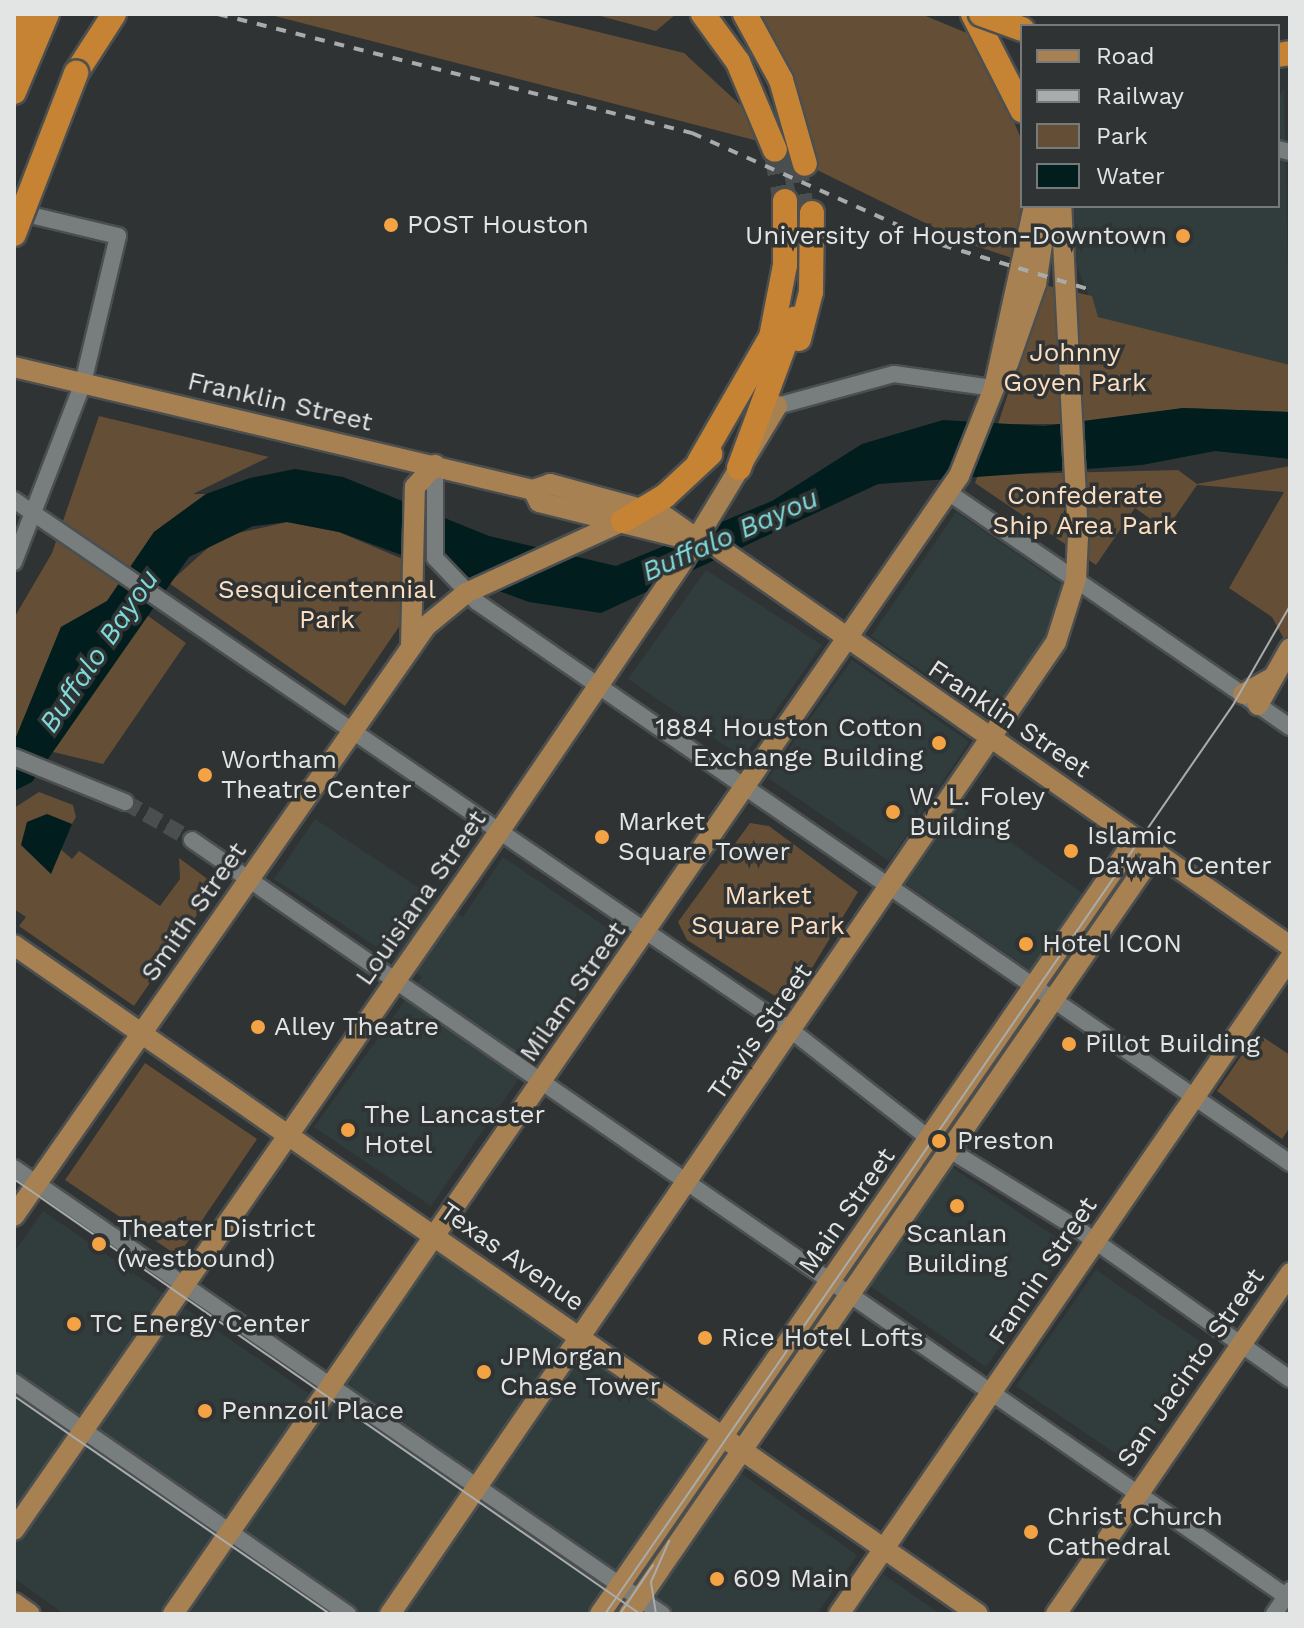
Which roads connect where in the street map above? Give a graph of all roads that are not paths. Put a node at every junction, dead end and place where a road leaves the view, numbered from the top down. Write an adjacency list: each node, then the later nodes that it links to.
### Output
1 (25, 14): 13 (highway)
2 (47, 14): 16 (highway)
3 (100, 14): 15 (highway)
4 (114, 14): 15 (highway)
5 (703, 14): 18 (highway)
6 (728, 14): 18 (highway)
7 (745, 14): 18 (highway)
8 (973, 14): 17 (highway)
9 (981, 14): 11 (highway, bridge)
10 (1000, 14): 12 (highway); 14 (highway)
11 (1020, 29)
12 (1020, 40)
13 (14, 62)
14 (1020, 66)
15 (76, 73): 23 (highway, bridge)
16 (14, 92)
17 (1020, 106)
18 (792, 158)
19 (1034, 208): 26 (main road, Milam Street)
20 (1048, 208): 26 (main road, Milam Street)
21 (1061, 208): 41 (main road, Travis Street)
22 (14, 211): 25 (street)
23 (14, 234)
24 (14, 367): 25 (main road, Franklin Street)
25 (83, 383): 30 (main road, Franklin Street); 37 (street)
26 (990, 397): 27 (street); 34 (main road, Milam Street)
27 (769, 403): 28 (highway); 28 (main road); 29 (highway)
28 (748, 433): 29 (highway); 31 (highway)
29 (701, 458): 36 (highway)
30 (435, 465): 32 (main road); 33 (main road, Franklin Street)
31 (739, 468): 39 (main road, Louisiana Street)
32 (424, 490): 42 (street); 44 (main road)
33 (533, 490): 36 (main road, Franklin Street); 38 (main road, Franklin Street)
34 (948, 492): 41 (street); 43 (main road, Milam Street)
35 (14, 500): 37 (street)
36 (645, 509): 38 (highway); 39 (main road, Franklin Street)
37 (35, 514): 40 (street); 49 (street)
38 (623, 521): 39 (main road, Franklin Street); 42 (main road, Smith Street)
39 (696, 538): 43 (main road, Franklin Street); 46 (main road, Louisiana Street)
40 (14, 562)
41 (1076, 579): 47 (street); 50 (main road, Travis Street)
42 (466, 593): 44 (main road, Smith Street); 46 (street)
43 (848, 641): 50 (main road, Franklin Street); 52 (main road, Milam Street)
44 (411, 646): 49 (main road, Smith Street)
45 (1290, 648): 47 (main road)
46 (598, 685): 52 (street); 54 (main road, Louisiana Street)
47 (1250, 700): 48 (street)
48 (1290, 727)
49 (350, 733): 54 (street); 58 (main road, Smith Street)
50 (993, 740): 55 (main road, Franklin Street); 59 (main road, Travis Street)
51 (14, 757): 53 (street)
52 (746, 788): 59 (street); 60 (main road, Milam Street)
53 (125, 802)
54 (499, 832): 60 (street); 64 (main road, Louisiana Street)
55 (1136, 838): 57 (main road, Franklin Street); 65 (main road, Main Street)
56 (192, 840): 58 (street)
57 (1156, 851): 62 (main road, Franklin Street); 66 (main road, Main Street)
58 (248, 880): 64 (street); 68 (main road, Smith Street)
59 (890, 889): 65 (street); 67 (main road, Travis Street)
60 (646, 932): 67 (street); 69 (main road, Milam Street)
61 (14, 945): 68 (main road, Texas Avenue)
62 (1290, 946)
63 (1290, 958): 70 (main road, Fannin Street)
64 (395, 982): 69 (street); 71 (main road, Louisiana Street)
65 (1033, 987): 66 (street); 72 (main road, Main Street)
66 (1053, 1001): 70 (street); 73 (main road, Main Street)
67 (792, 1031): 72 (street); 76 (main road, Travis Street)
68 (140, 1032): 71 (main road, Texas Avenue); 77 (main road, Smith Street)
69 (543, 1081): 76 (street); 79 (main road, Milam Street)
70 (1194, 1097): 74 (street); 80 (main road, Fannin Street)
71 (290, 1134): 79 (main road, Texas Avenue); 83 (main road, Louisiana Street)
72 (929, 1138): 73 (street); 82 (main road, Main Street)
73 (949, 1151): 80 (street); 84 (main road, Main Street)
74 (1290, 1163)
75 (14, 1168): 77 (street)
76 (688, 1181): 82 (street); 85 (main road, Travis Street)
77 (36, 1182): 78 (main road, Smith Street); 83 (street)
78 (14, 1216)
79 (436, 1235): 85 (main road, Texas Avenue); 89 (main road, Milam Street)
80 (1095, 1241): 86 (street); 90 (main road, Fannin Street)
81 (1290, 1273): 86 (main road, San Jacinto Street)
82 (832, 1279): 84 (street); 92 (main road, Main Street)
83 (184, 1285): 89 (street); 91 (main road, Louisiana Street)
84 (851, 1292): 90 (street); 93 (main road, Main Street)
85 (581, 1337): 92 (main road, Texas Avenue); 94 (main road, Travis Street)
86 (1240, 1343): 87 (street); 95 (main road, San Jacinto Street)
87 (1290, 1379)
88 (14, 1382): 91 (street)
89 (331, 1386): 94 (street); 97 (main road, Milam Street)
90 (993, 1391): 95 (street); 98 (main road, Fannin Street)
91 (82, 1429): 96 (main road, Louisiana Street); 97 (street)
92 (723, 1436): 93 (main road, Texas Avenue); 99 (main road, Main Street)
93 (743, 1449): 98 (main road, Texas Avenue); 102 (main road, Main Street)
94 (477, 1487): 99 (street); 106 (main road, Travis Street)
95 (1139, 1489): 100 (street); 111 (main road, San Jacinto Street)
96 (14, 1530)
97 (230, 1532): 104 (main road, Milam Street); 105 (street)
98 (886, 1548): 109 (main road, Fannin Street); 110 (main road, Texas Avenue)
99 (620, 1585): 102 (street); 107 (main road, Main Street)
100 (1289, 1595): 112 (street)
101 (14, 1603): 103 (main road)
102 (634, 1606): 108 (street)
103 (30, 1614)
104 (173, 1614)
105 (348, 1614)
106 (390, 1614)
107 (600, 1614)
108 (662, 1614)
109 (839, 1614)
110 (978, 1614)
111 (1056, 1614)
112 (1274, 1614)

